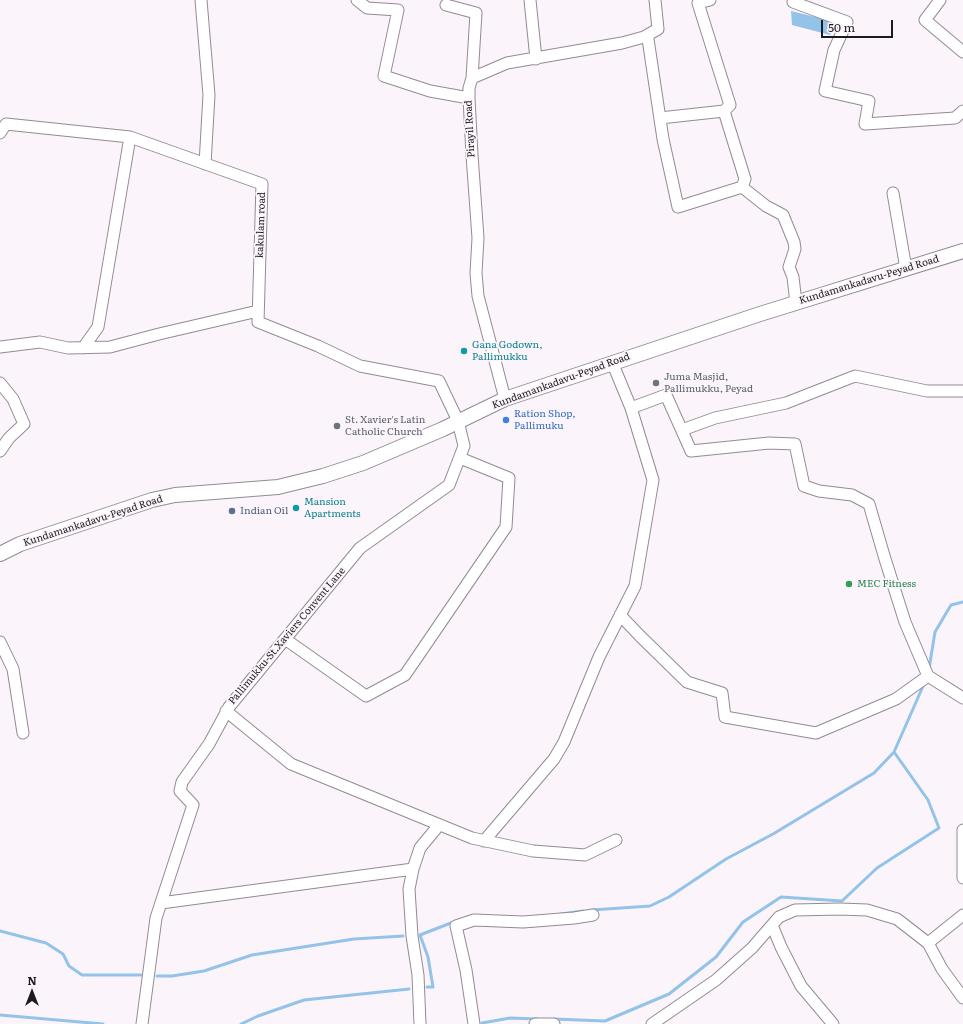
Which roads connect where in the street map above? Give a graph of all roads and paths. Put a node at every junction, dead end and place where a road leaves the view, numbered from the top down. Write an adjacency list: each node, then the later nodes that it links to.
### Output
1 (201, 0): 19 (street)
2 (357, 0): 13 (street)
3 (530, 0): 11 (street)
4 (655, 0): 9 (street)
5 (710, 0): 14 (street)
6 (940, 0): 10 (street)
7 (793, 2): 15 (street)
8 (446, 5): 12 (street, Pirayil Road)
9 (644, 37): 11 (street); 16 (street)
10 (963, 52)
11 (536, 59): 12 (street)
12 (472, 78): 13 (street, Pirayil Road)
13 (469, 98): 31 (street, Pirayil Road)
14 (724, 111): 16 (street); 20 (street)
15 (963, 111)
16 (660, 118): 20 (street)
17 (0, 133): 18 (street, kakulam road)
18 (130, 137): 19 (street, kakulam road); 27 (street)
19 (205, 164): 25 (street, kakulam road)
20 (742, 187): 24 (street)
21 (892, 192): 23 (street)
22 (963, 251): 23 (main road, Kundamankadavu-Peyad Road)
23 (906, 269): 24 (main road, Kundamankadavu-Peyad Road)
24 (796, 303): 28 (main road, Kundamankadavu-Peyad Road)
25 (258, 311): 27 (street); 33 (street)
26 (0, 347): 27 (street)
27 (83, 348)
28 (612, 362): 31 (main road, Kundamankadavu-Peyad Road); 32 (street)
29 (0, 383): 35 (street)
30 (963, 391): 34 (street)
31 (505, 399): 33 (main road, Kundamankadavu-Peyad Road)
32 (631, 408): 34 (street); 38 (street)
33 (458, 421): 36 (street, Pallimukku-St.Xaviers Convent Lane); 37 (main road, Kundamankadavu-Peyad Road)
34 (682, 430): 41 (street)
35 (0, 451)
36 (460, 458): 39 (street, Pallimukku-St.Xaviers Convent Lane); 39 (street)
37 (0, 554)
38 (620, 615): 41 (street); 48 (street)
39 (285, 640): 43 (street, Pallimukku-St.Xaviers Convent Lane)
40 (0, 642): 44 (street)
41 (928, 676): 42 (street)
42 (963, 698)
43 (226, 711): 45 (street); 51 (street, Pallimukku-St.Xaviers Convent Lane)
44 (23, 733)
45 (439, 825): 48 (street); 49 (street)
46 (963, 830): 50 (street)
47 (616, 840): 48 (street)
48 (484, 841)
49 (413, 869): 51 (street); 58 (street)
50 (963, 878)
51 (161, 903): 57 (street, Pallimukku-St.Xaviers Convent Lane)
52 (593, 915): 59 (street)
53 (963, 915): 55 (street)
54 (772, 925): 55 (street); 62 (street); 63 (street)
55 (928, 943): 56 (street)
56 (963, 998)
57 (142, 1024)
58 (420, 1024)
59 (474, 1024)
60 (535, 1024): 61 (street)
61 (554, 1024)
62 (652, 1024)
63 (833, 1024)

